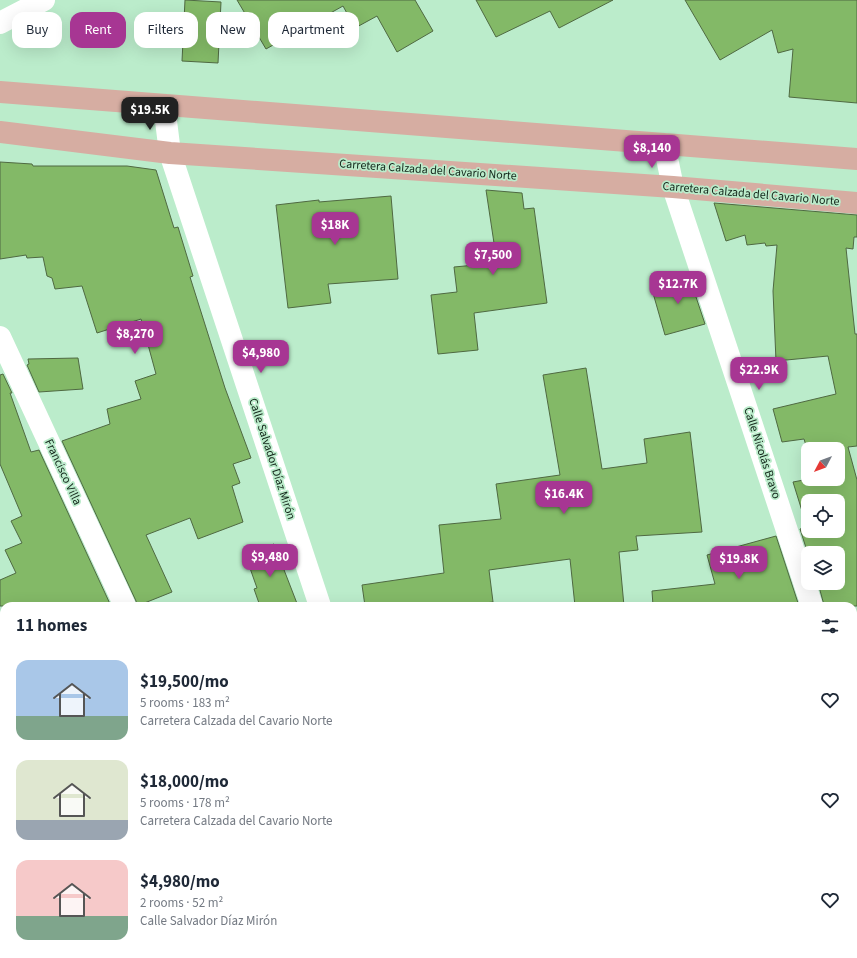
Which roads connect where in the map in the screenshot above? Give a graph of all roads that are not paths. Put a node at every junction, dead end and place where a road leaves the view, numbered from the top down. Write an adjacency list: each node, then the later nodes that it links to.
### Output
1 (44, 0): 2 (street)
2 (0, 23)
3 (0, 92): 4 (main road)
4 (164, 105): 6 (main road); 7 (street, Calle Salvador Díaz Mirón)
5 (0, 132): 7 (main road, Carretera Calzada del Cavario Norte)
6 (664, 144): 8 (main road); 9 (street, Calle Nicolás Bravo)
7 (170, 153): 9 (main road, Carretera Calzada del Cavario Norte); 13 (street, Calle Salvador Díaz Mirón)
8 (857, 158)
9 (673, 187): 10 (main road, Carretera Calzada del Cavario Norte); 14 (street, Calle Nicolás Bravo)
10 (857, 203)
11 (0, 337): 12 (street, Francisco Villa)
12 (123, 602)
13 (319, 602)
14 (811, 602)

